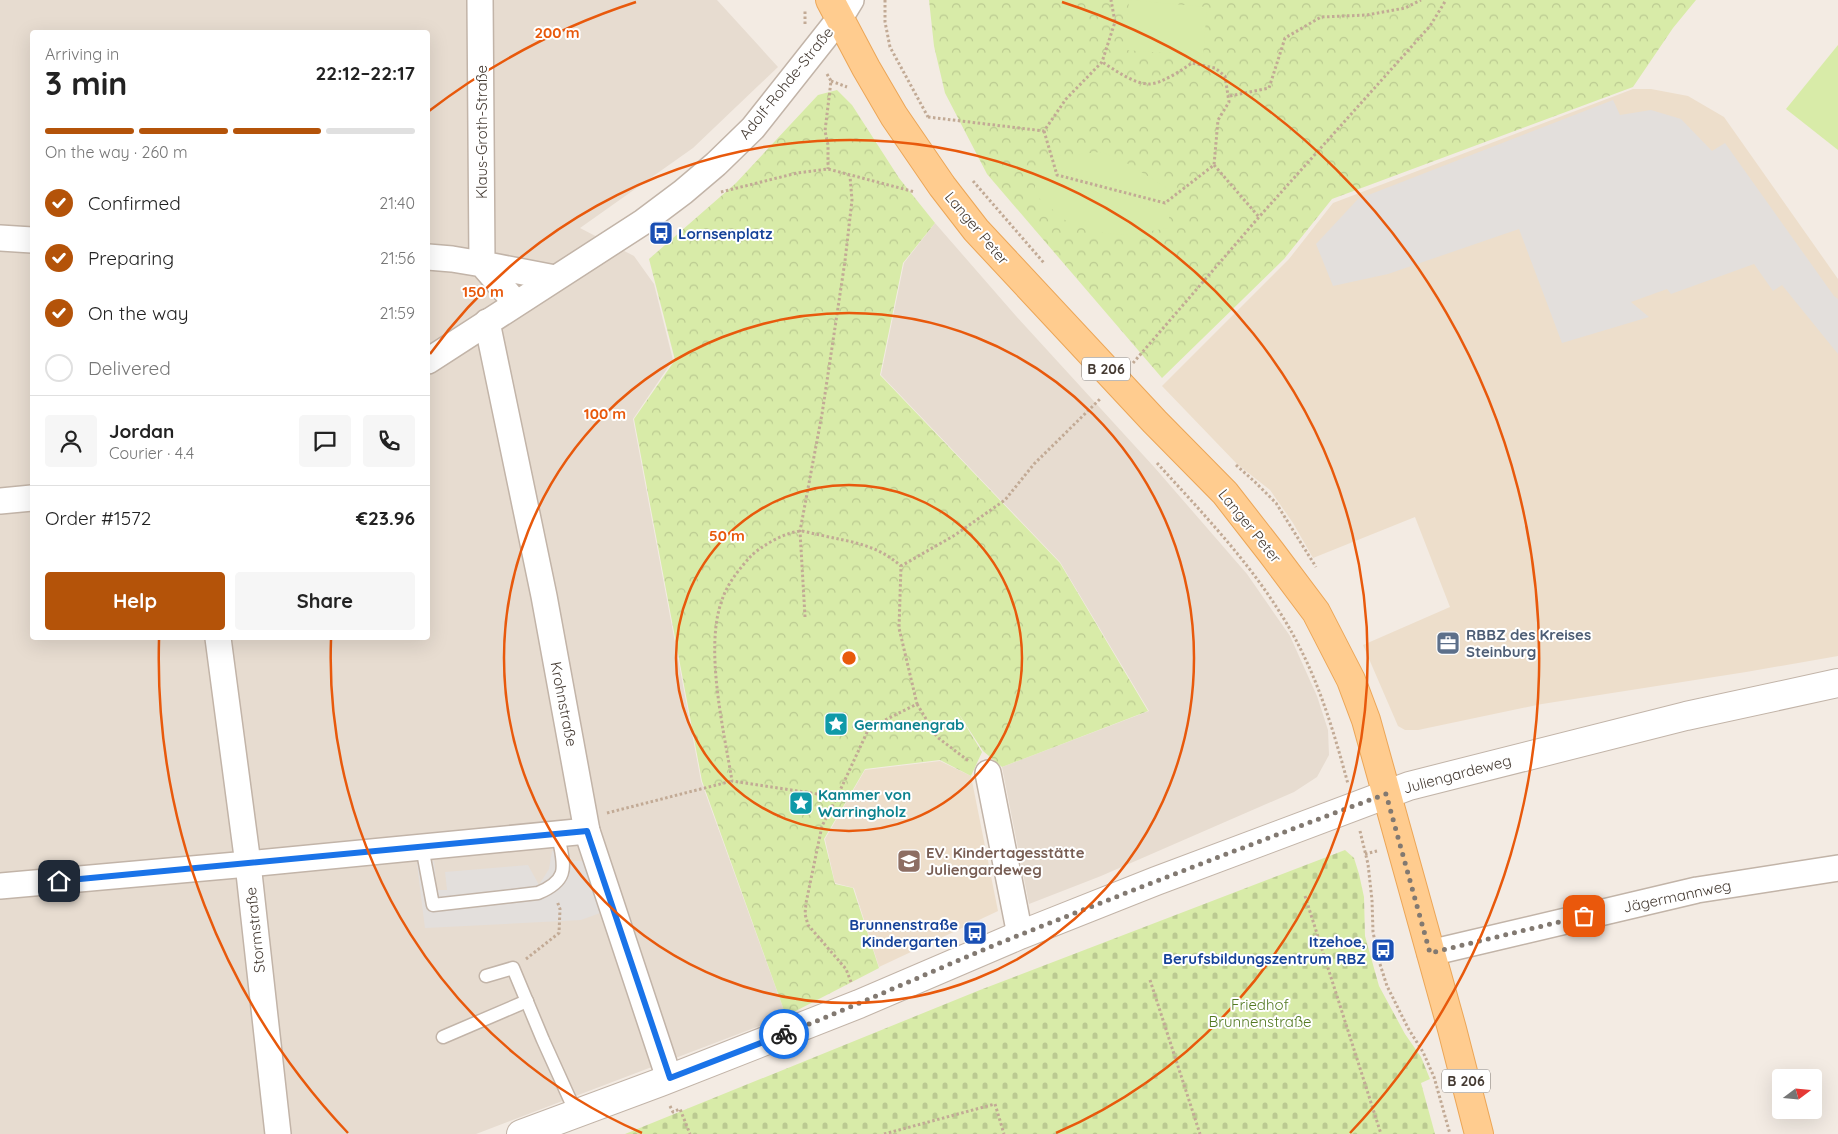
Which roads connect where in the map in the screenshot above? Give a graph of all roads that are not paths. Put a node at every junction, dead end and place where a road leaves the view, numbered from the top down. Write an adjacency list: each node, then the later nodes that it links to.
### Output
1 (480, 0): 6 (street, Klaus-Groth-Straße)
2 (840, 6): 7 (street, Adolf-Rohde-Straße); 16 (main road, Langer Peter / B 206)
3 (0, 238): 4 (street)
4 (30, 240)
5 (430, 258): 6 (street)
6 (482, 264): 7 (street); 8 (street)
7 (555, 278): 8 (street)
8 (516, 303): 9 (street)
9 (487, 322): 10 (street); 17 (street, Krohnstraße)
10 (430, 360)
11 (30, 498): 12 (street)
12 (0, 501)
13 (218, 640): 20 (street, Stormstraße)
14 (1838, 683): 16 (street, Juliengardeweg)
15 (988, 773): 23 (street)
16 (1386, 794): 23 (street, Juliengardeweg); 24 (main road, Langer Peter / B 206)
17 (587, 831): 18 (street); 28 (street, Krohnstraße)
18 (558, 834): 19 (street); 19 (lane)
19 (422, 848): 20 (street)
20 (248, 864): 22 (street); 30 (street, Stormstraße)
21 (1838, 868): 24 (street, Jägermannweg)
22 (0, 886)
23 (1020, 935): 28 (street, Juliengardeweg)
24 (1430, 953): 32 (main road, Langer Peter / B 206)
25 (486, 976): 26 (lane)
26 (527, 1001): 27 (lane); 29 (lane)
27 (443, 1037)
28 (669, 1091): 29 (street, Juliengardeweg)
29 (576, 1113): 31 (street, Juliengardeweg)
30 (278, 1134)
31 (521, 1134)
32 (1479, 1134)

